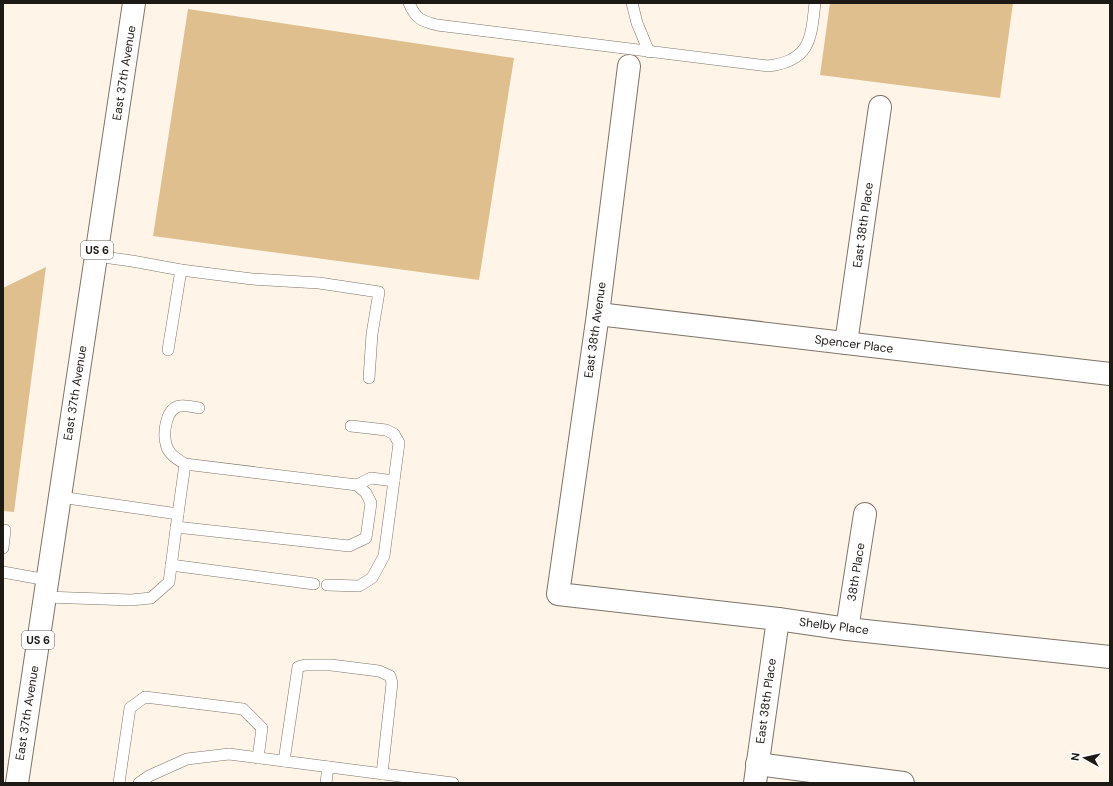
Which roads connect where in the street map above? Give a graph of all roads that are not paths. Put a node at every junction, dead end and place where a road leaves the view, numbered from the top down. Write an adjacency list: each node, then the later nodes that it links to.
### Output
1 (134, 3): 8 (street, East 37th Avenue / US 6)
2 (409, 3): 5 (lane)
3 (632, 3): 5 (lane)
4 (815, 3): 5 (lane)
5 (649, 52)
6 (629, 66): 10 (street, East 38th Avenue)
7 (880, 108): 11 (street, East 38th Place)
8 (96, 256): 9 (lane); 20 (street, East 37th Avenue / US 6)
9 (181, 270): 12 (lane); 14 (lane)
10 (598, 314): 11 (street, Spencer Place); 31 (street, East 38th Avenue)
11 (846, 343): 13 (street, Spencer Place)
12 (168, 350)
13 (1110, 374)
14 (369, 378)
15 (199, 408): 17 (lane)
16 (351, 426): 18 (lane)
17 (185, 464): 19 (lane); 21 (lane)
18 (394, 481): 19 (lane); 29 (lane)
19 (357, 485): 23 (lane)
20 (60, 497): 21 (lane); 30 (street, East 37th Avenue / US 6)
21 (178, 514): 23 (lane)
22 (865, 514): 33 (street, 38th Place)
23 (176, 527): 26 (lane)
24 (3, 530): 25 (lane)
25 (3, 548)
26 (171, 565): 28 (lane); 30 (lane)
27 (3, 572): 30 (lane)
28 (314, 584)
29 (327, 585)
30 (46, 588): 40 (street, East 37th Avenue / US 6)
31 (558, 594): 32 (street, Shelby Place)
32 (778, 619): 33 (street, Shelby Place); 38 (street, East 38th Place)
33 (847, 629): 34 (street, Shelby Place)
34 (1110, 657)
35 (258, 758): 36 (lane); 41 (lane); 42 (lane)
36 (284, 761): 37 (lane); 39 (lane)
37 (328, 767): 39 (lane); 43 (lane)
38 (756, 773): 45 (street)
39 (382, 774): 44 (lane)
40 (17, 783)
41 (119, 783)
42 (139, 783)
43 (326, 783)
44 (453, 783)
45 (903, 783)

